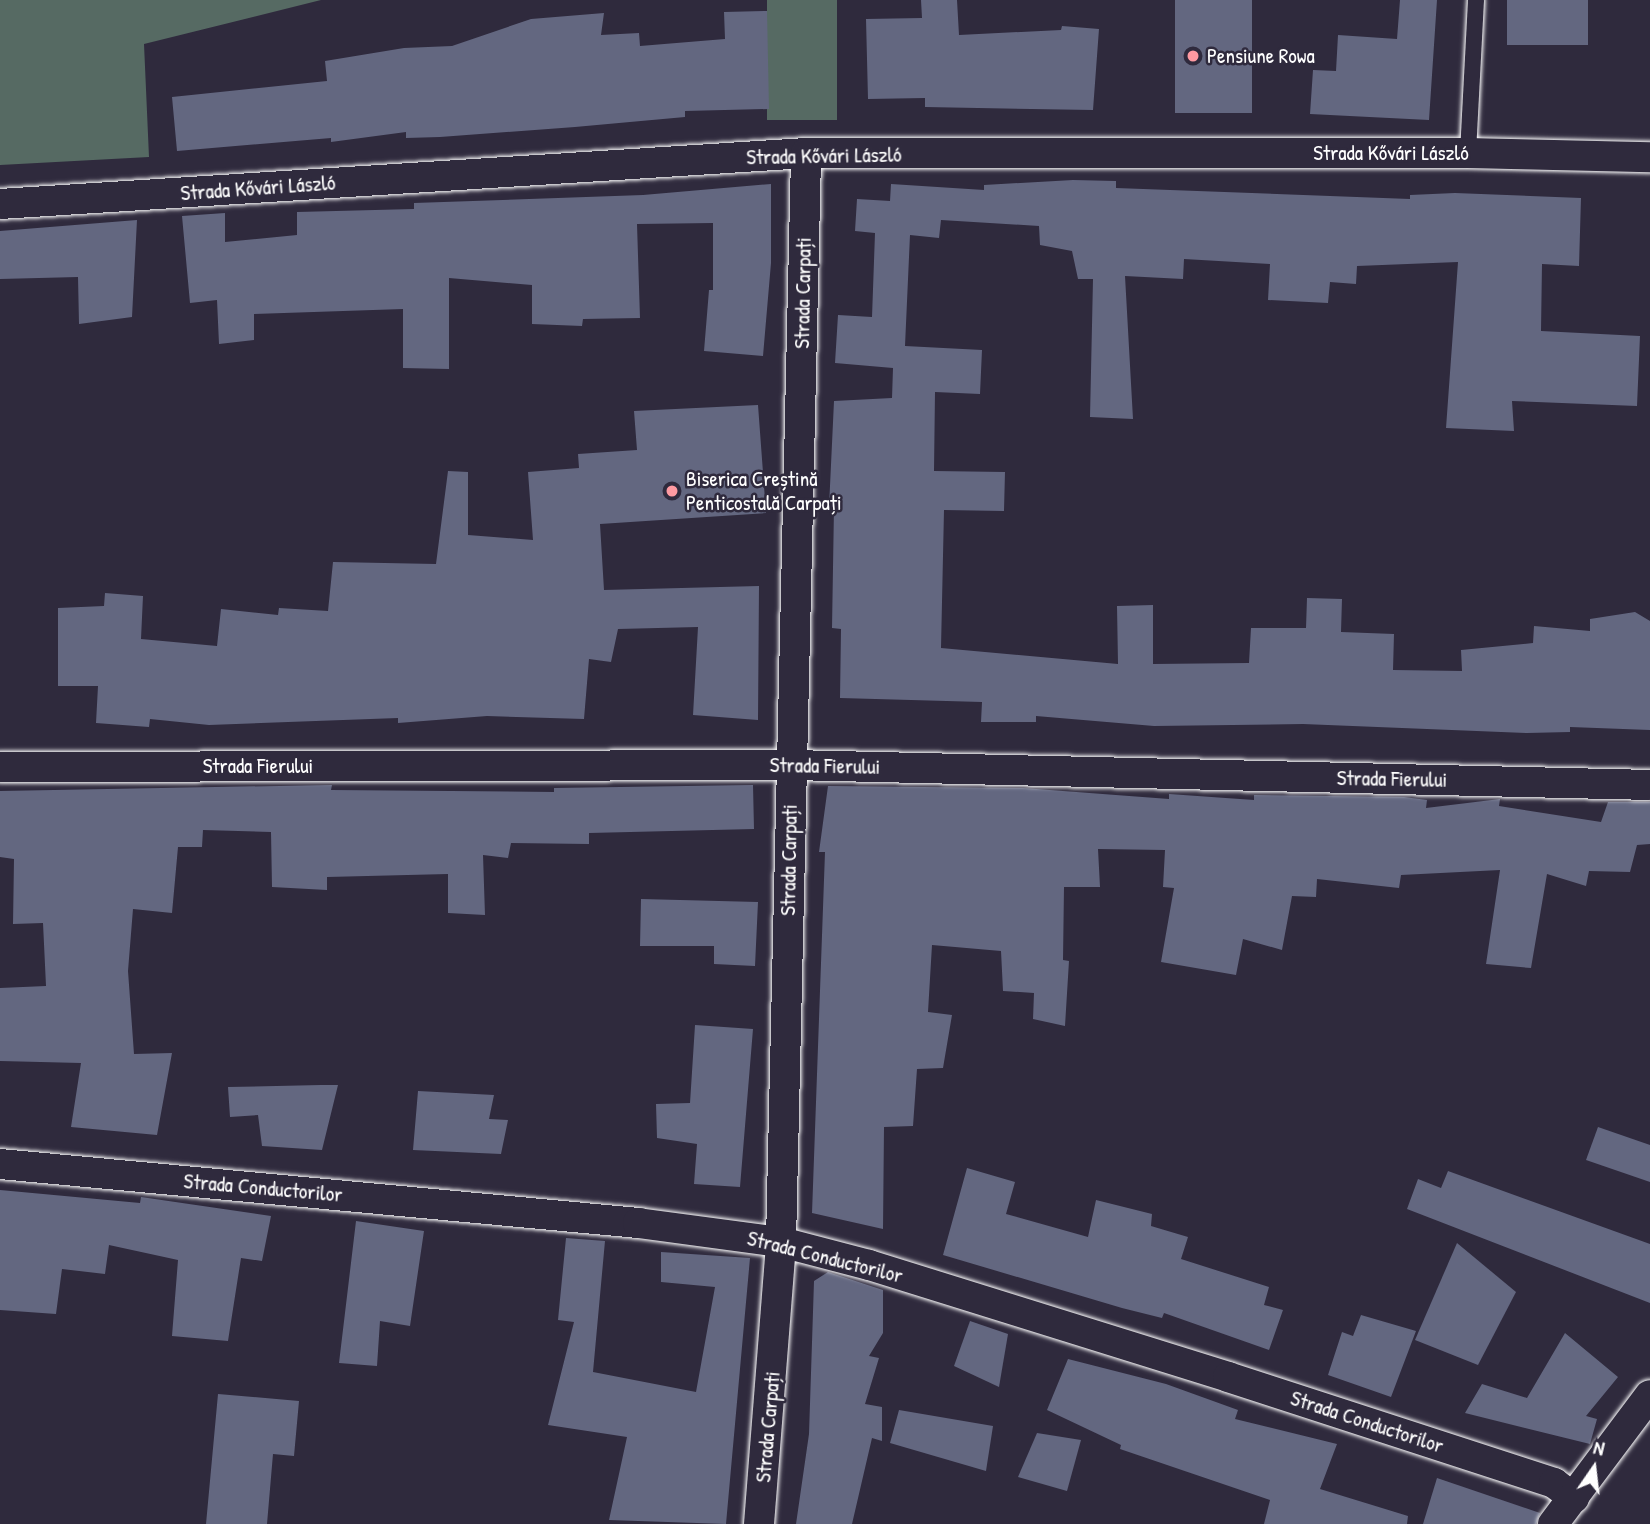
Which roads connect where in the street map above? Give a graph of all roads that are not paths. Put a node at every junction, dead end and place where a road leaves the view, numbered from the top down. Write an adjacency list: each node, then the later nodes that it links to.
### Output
1 (1476, 0): 3 (lane)
2 (806, 153): 3 (street, Strada Kővári László); 5 (street, Strada Kővári László); 6 (street, Strada Carpați)
3 (1468, 153): 4 (street, Strada Kővári László)
4 (1650, 157)
5 (0, 204)
6 (791, 765): 7 (street, Strada Fierului); 8 (street, Strada Fierului); 10 (street, Strada Carpați)
7 (0, 767)
8 (1650, 785)
9 (0, 1164): 10 (street, Strada Conductorilor)
10 (781, 1242): 12 (street, Strada Conductorilor); 13 (street, Strada Carpați)
11 (1650, 1395): 12 (street)
12 (1574, 1497): 14 (street)
13 (759, 1524)
14 (1553, 1524)

